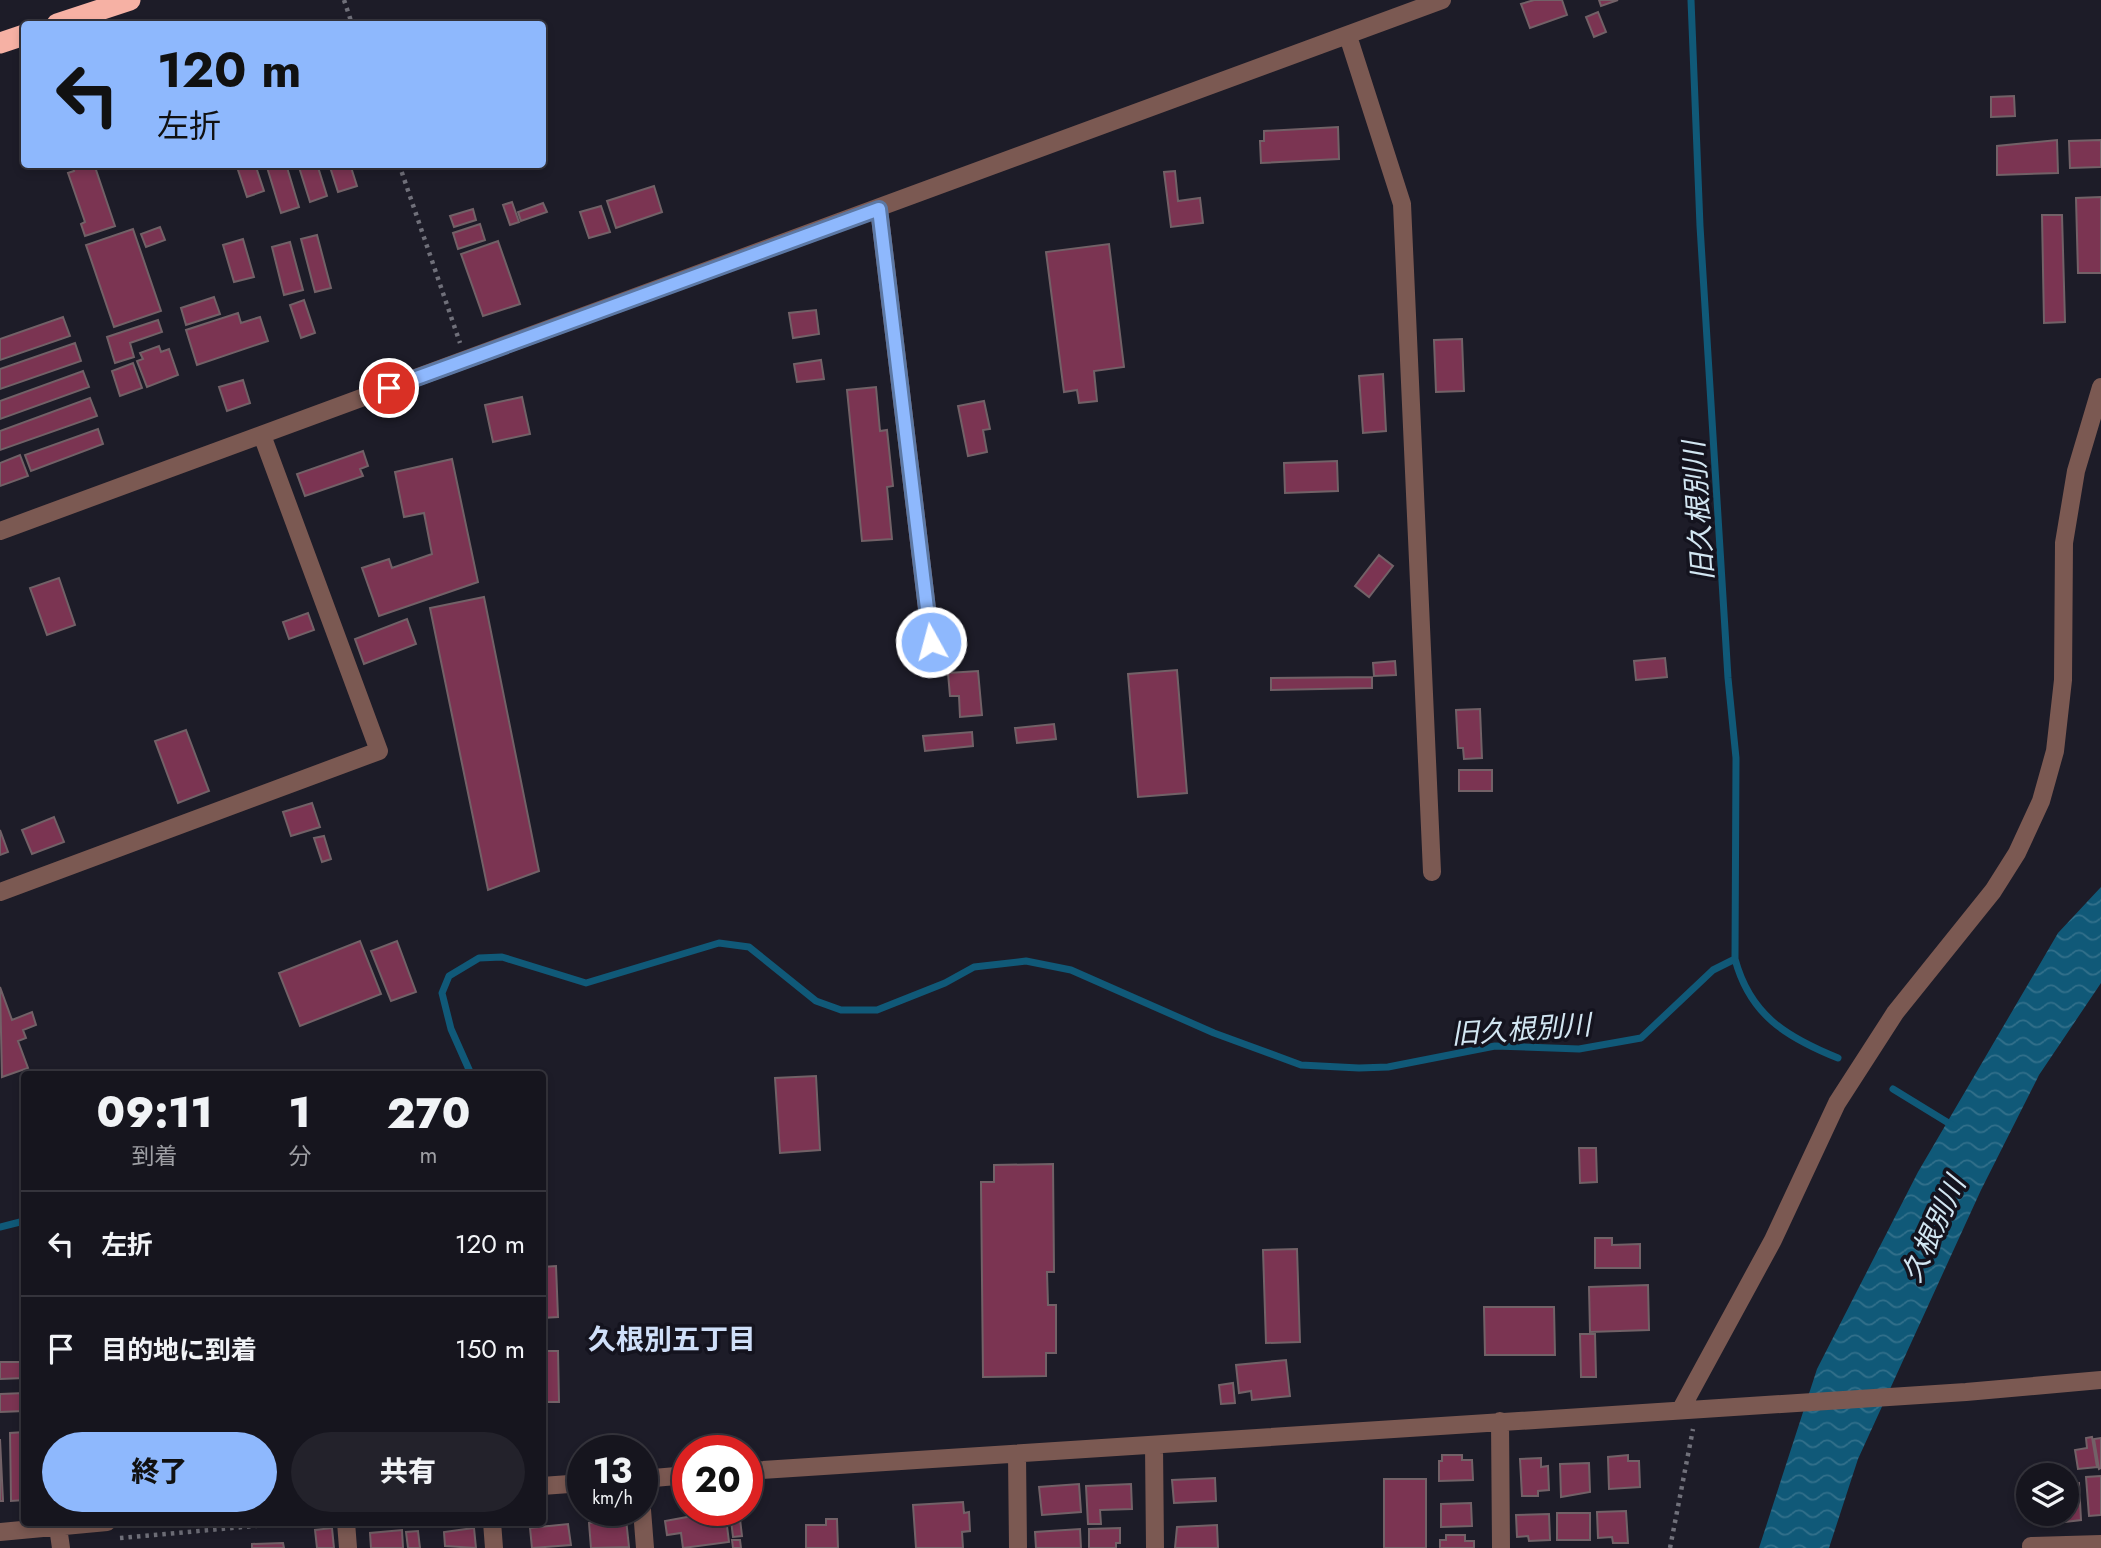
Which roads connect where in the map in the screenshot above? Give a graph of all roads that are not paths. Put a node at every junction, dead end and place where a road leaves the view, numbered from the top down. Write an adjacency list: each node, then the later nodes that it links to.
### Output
1 (130, 0): 3 (highway)
2 (1442, 0): 5 (street)
3 (66, 21)
4 (21, 36): 6 (highway)
5 (1348, 36): 7 (street); 12 (street)
6 (0, 43)
7 (879, 209): 9 (street); 11 (street)
8 (2101, 387): 15 (street)
9 (262, 435): 10 (street); 13 (street)
10 (0, 531)
11 (931, 642)
12 (1432, 872)
13 (0, 892)
14 (2101, 1380): 15 (street)
15 (1681, 1409): 16 (street)
16 (1500, 1421): 17 (street); 36 (street)
17 (1154, 1446): 18 (street); 35 (street)
18 (1017, 1454): 19 (street); 34 (street)
19 (763, 1470)
20 (567, 1484): 21 (street)
21 (546, 1486)
22 (346, 1526): 31 (street)
23 (492, 1526): 32 (street)
24 (643, 1526): 33 (street)
25 (58, 1527): 26 (street); 27 (street); 30 (street)
26 (110, 1531)
27 (0, 1532)
28 (2101, 1544): 29 (street)
29 (2031, 1546)
30 (61, 1548)
31 (348, 1548)
32 (494, 1548)
33 (645, 1548)
34 (1018, 1548)
35 (1155, 1548)
36 (1501, 1548)

